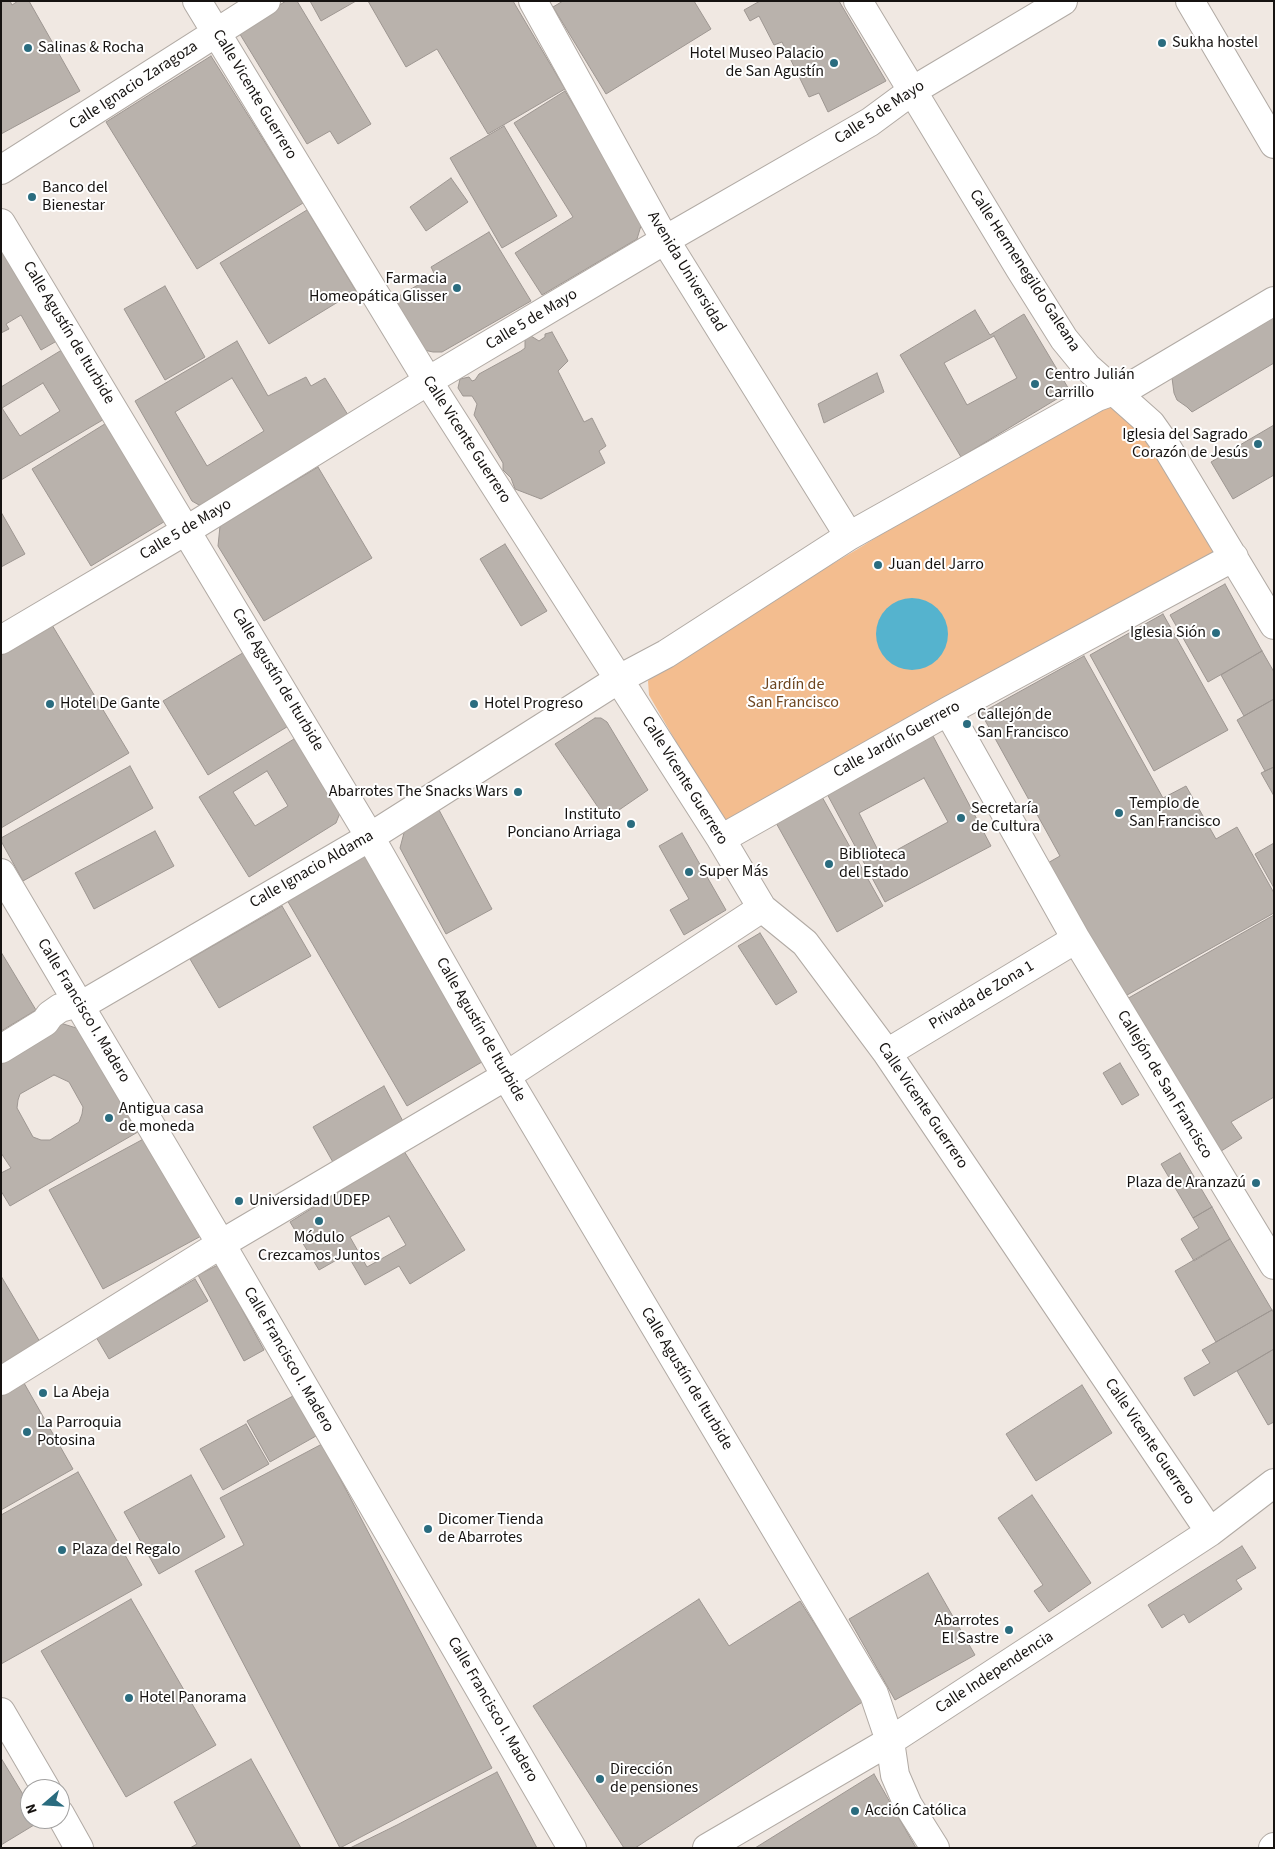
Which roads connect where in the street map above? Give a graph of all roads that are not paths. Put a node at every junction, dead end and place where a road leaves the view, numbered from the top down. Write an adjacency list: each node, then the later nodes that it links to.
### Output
1 (197, 1): 7 (street, Calle Vicente Guerrero)
2 (266, 1): 7 (street, Calle Ignacio Zaragoza)
3 (533, 1): 12 (street, Avenida Universidad)
4 (858, 1): 8 (street, Calle Hermenegildo Galeana)
5 (1063, 1): 8 (street, Calle 5 de Mayo)
6 (1190, 1): 9 (street)
7 (216, 33): 10 (street, Calle Ignacio Zaragoza); 14 (street, Calle Vicente Guerrero)
8 (912, 91): 12 (street, Calle 5 de Mayo); 15 (street, Calle Hermenegildo Galeana)
9 (1274, 144)
10 (1, 170)
11 (1, 223): 16 (street, Calle Agustín de Iturbide)
12 (665, 240): 14 (street, Calle 5 de Mayo); 17 (street, Avenida Universidad)
13 (1274, 301): 15 (street)
14 (428, 381): 16 (street, Calle 5 de Mayo); 21 (street, Calle Vicente Guerrero)
15 (1106, 395): 17 (street); 18 (street, Calle Hermenegildo Galeana)
16 (187, 530): 20 (street, Calle 5 de Mayo); 23 (street, Calle Agustín de Iturbide)
17 (849, 536): 21 (street)
18 (1234, 557): 19 (street, Calle Hermenegildo Galeana); 24 (street, Calle Jardín Guerrero)
19 (1274, 625)
20 (1, 640)
21 (619, 679): 23 (street, Calle Ignacio Aldama); 24 (street, Calle Vicente Guerrero)
22 (954, 722): 27 (street, Callejón de San Francisco)
23 (370, 837): 28 (street, Calle Ignacio Aldama); 31 (street, Calle Agustín de Iturbide)
24 (721, 839): 26 (street, Calle Vicente Guerrero)
25 (1, 873): 28 (street, Calle Francisco I. Madero)
26 (762, 908): 30 (street, Calle Vicente Guerrero); 31 (street)
27 (1076, 940): 30 (street, Privada de Zona 1); 33 (street, Callejón de San Francisco)
28 (80, 1006): 29 (street, Calle Ignacio Aldama); 32 (street, Calle Francisco I. Madero)
29 (1, 1049)
30 (887, 1053): 36 (street, Calle Vicente Guerrero)
31 (506, 1076): 32 (street); 38 (street, Calle Agustín de Iturbide)
32 (221, 1244): 34 (street); 42 (street, Calle Francisco I. Madero)
33 (1274, 1265)
34 (1, 1381)
35 (1274, 1483): 36 (street, Calle Independencia)
36 (1210, 1532): 38 (street, Calle Independencia)
37 (1, 1712): 39 (street)
38 (890, 1741): 43 (street, Calle Independencia); 44 (street, Calle Agustín de Iturbide)
39 (40, 1779)
40 (68, 1829): 41 (street)
41 (79, 1848)
42 (572, 1848)
43 (707, 1848)
44 (935, 1848)

